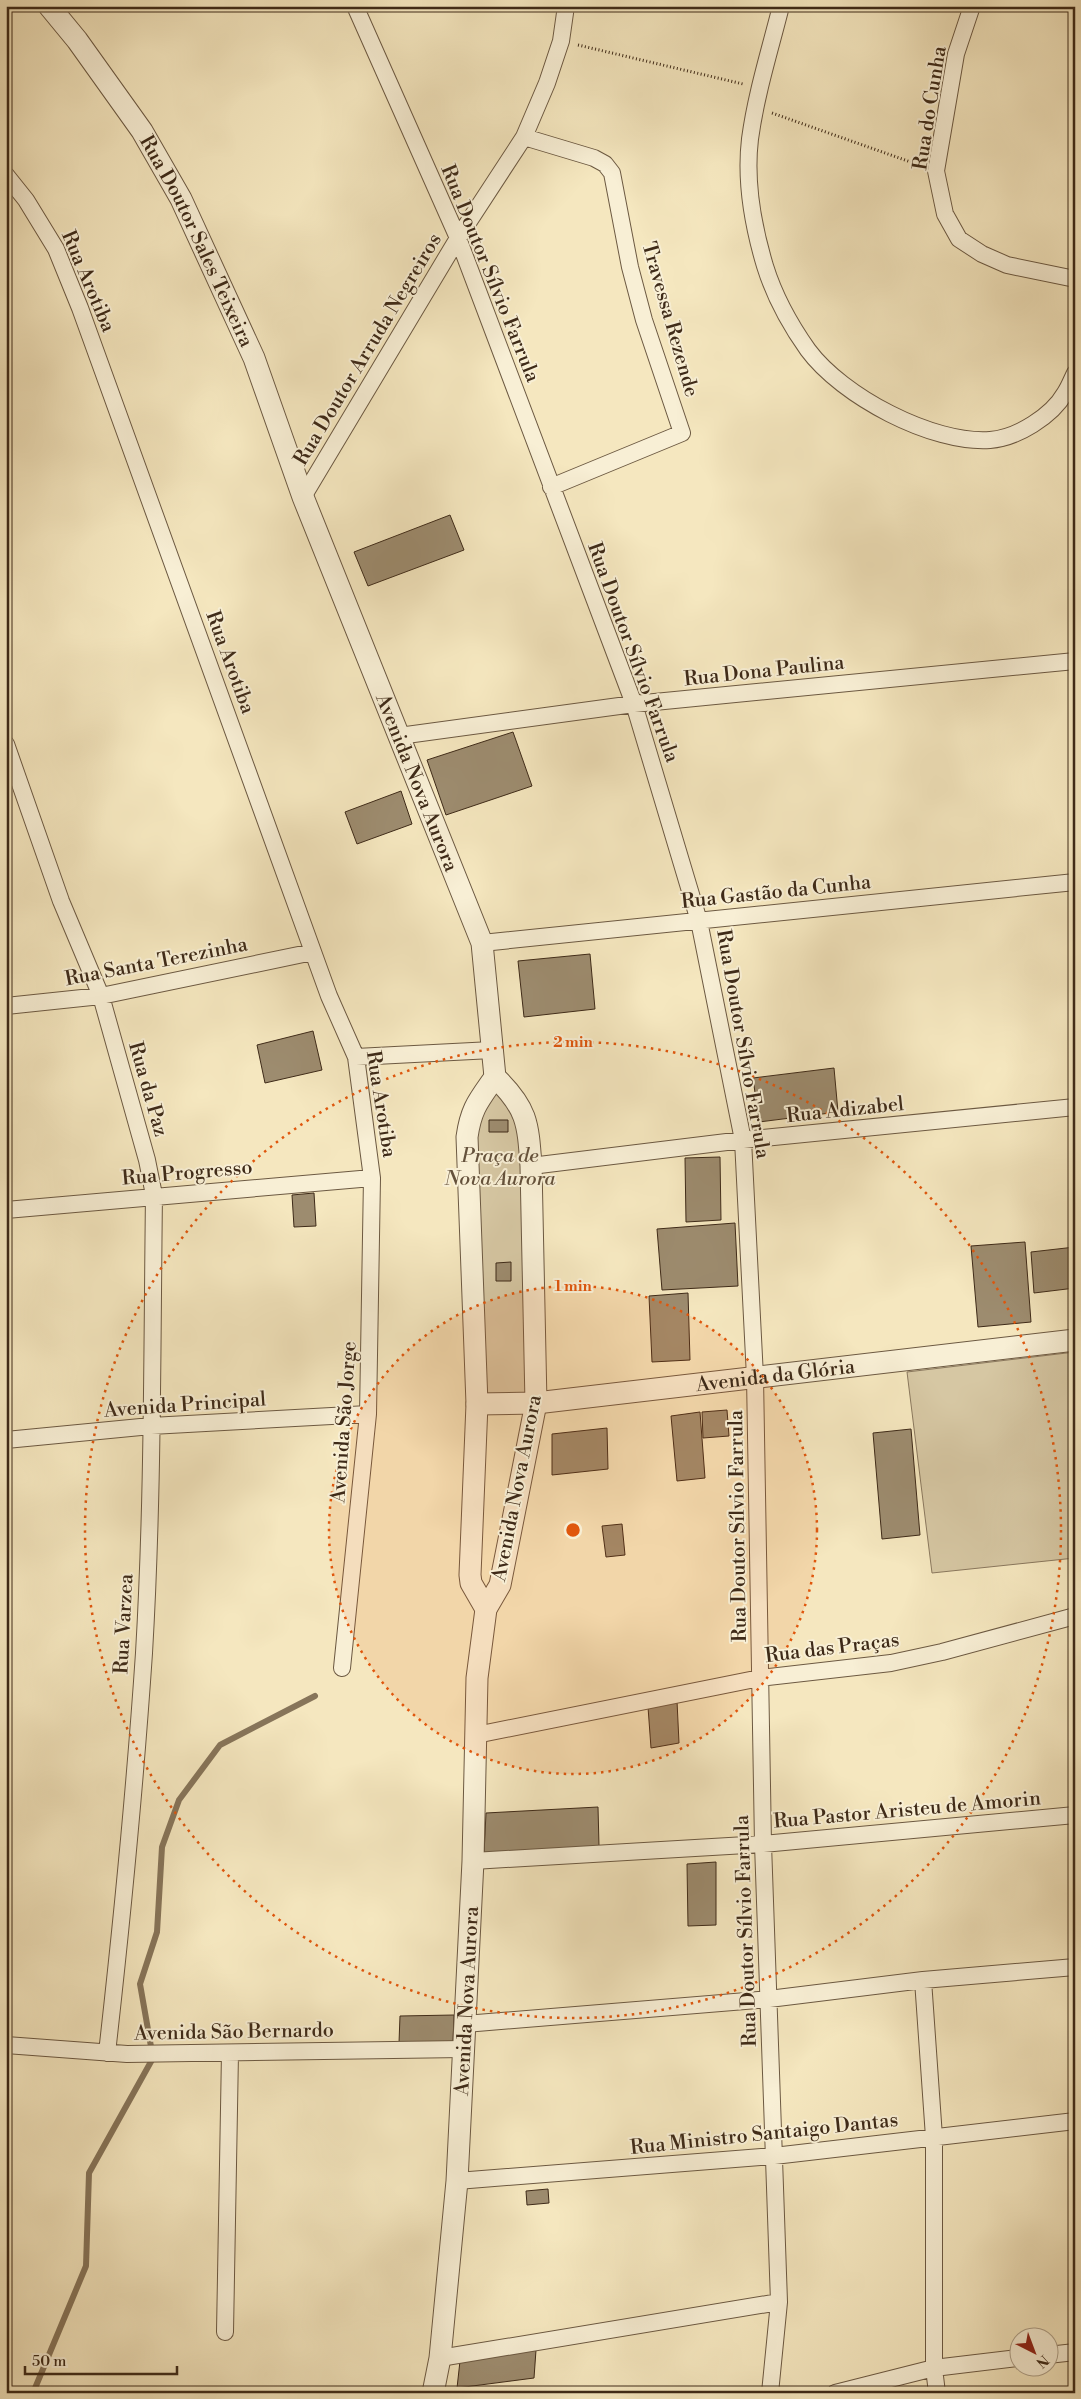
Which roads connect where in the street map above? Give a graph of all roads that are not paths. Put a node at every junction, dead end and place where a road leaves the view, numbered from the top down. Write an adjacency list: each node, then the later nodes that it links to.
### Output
1 (49, 6): 12 (street, Rua Doutor Sales Teixeira)
2 (355, 6): 8 (street, Rua Doutor Sílvio Farrula)
3 (566, 6): 6 (street, Rua Doutor Arruda Negreiros)
4 (781, 6): 10 (street)
5 (972, 6): 9 (street, Rua do Cunha)
6 (524, 137): 8 (street, Rua Doutor Arruda Negreiros); 11 (street, Travessa Rezende)
7 (6, 175): 20 (street, Rua Arotiba)
8 (458, 238): 11 (street, Rua Doutor Sílvio Farrula); 12 (street, Rua Doutor Arruda Negreiros)
9 (1075, 279)
10 (1075, 373)
11 (551, 487): 14 (street, Rua Doutor Sílvio Farrula)
12 (303, 498): 15 (street, Avenida Nova Aurora)
13 (1075, 661): 14 (street, Rua Dona Paulina)
14 (634, 704): 15 (street, Rua Dona Paulina); 18 (street, Rua Doutor Sílvio Farrula)
15 (399, 736): 19 (street, Avenida Nova Aurora)
16 (6, 744): 21 (street, Rua da Paz)
17 (1075, 882): 18 (street, Rua Gastão da Cunha)
18 (700, 921): 19 (street, Rua Gastão da Cunha); 27 (street, Rua Doutor Sílvio Farrula)
19 (482, 943): 23 (street, Avenida Nova Aurora)
20 (313, 952): 21 (street, Rua Santa Terezinha); 24 (street, Rua Arotiba)
21 (101, 996): 22 (street, Rua Santa Terezinha); 30 (street, Rua da Paz)
22 (6, 1006)
23 (492, 1050): 24 (street); 25 (street, Avenida Nova Aurora)
24 (356, 1057): 29 (street, Rua Arotiba)
25 (495, 1077): 28 (street, Avenida Nova Aurora); 35 (street, Avenida Nova Aurora)
26 (1075, 1107): 27 (street, Rua Adizabel)
27 (743, 1140): 28 (street, Rua Adizabel); 33 (street, Rua Doutor Sílvio Farrula)
28 (531, 1166): 34 (street, Avenida Nova Aurora)
29 (372, 1178): 30 (street, Rua Progresso); 36 (street, Avenida São Jorge)
30 (154, 1195): 31 (street, Rua Progresso); 37 (street, Rua Varzea)
31 (6, 1210)
32 (1075, 1340): 33 (street, Avenida da Glória)
33 (756, 1377): 34 (street, Avenida da Glória); 42 (street, Rua Doutor Sílvio Farrula)
34 (536, 1403): 35 (street, Avenida da Glória); 39 (street, Avenida Nova Aurora)
35 (477, 1404): 39 (street, Avenida Nova Aurora)
36 (368, 1414): 37 (street, Avenida Principal); 41 (street, Avenida São Jorge)
37 (151, 1426): 38 (street, Avenida Principal); 53 (street, Rua Varzea)
38 (6, 1440)
39 (486, 1608): 43 (street, Avenida Nova Aurora)
40 (1075, 1616): 42 (street, Rua das Praças)
41 (342, 1668)
42 (760, 1678): 43 (street, Rua das Praças); 45 (street, Rua Doutor Sílvio Farrula)
43 (476, 1735): 46 (street, Avenida Nova Aurora)
44 (1075, 1815): 45 (street, Rua Pastor Aristeu de Amorin)
45 (763, 1844): 46 (street, Rua Pastor Aristeu de Amorin); 49 (street, Rua Doutor Sílvio Farrula)
46 (473, 1861): 50 (street, Avenida Nova Aurora)
47 (1075, 1968): 48 (street)
48 (923, 1980): 49 (street); 56 (street)
49 (768, 1999): 50 (street); 57 (street, Rua Doutor Sílvio Farrula)
50 (465, 2024): 52 (street, Avenida Nova Aurora)
51 (6, 2045): 53 (street, Avenida São Bernardo)
52 (464, 2049): 54 (street, Avenida São Bernardo); 58 (street, Avenida Nova Aurora)
53 (107, 2053): 54 (street, Avenida São Bernardo)
54 (230, 2053): 60 (street)
55 (1075, 2121): 56 (street, Rua Ministro Santaigo Dantas)
56 (934, 2138): 57 (street, Rua Ministro Santaigo Dantas); 65 (street)
57 (774, 2156): 58 (street, Rua Ministro Santaigo Dantas); 59 (street, Rua Doutor Sílvio Farrula)
58 (457, 2181): 63 (street, Avenida Nova Aurora)
59 (779, 2302): 63 (street); 67 (street, Rua Doutor Sílvio Farrula)
60 (225, 2332)
61 (1075, 2352): 62 (street)
62 (1058, 2354)
63 (440, 2358): 66 (street, Avenida Nova Aurora)
64 (1008, 2359): 65 (street)
65 (934, 2368): 68 (street); 69 (street)
66 (433, 2393)
67 (770, 2393)
68 (835, 2393)
69 (938, 2393)

